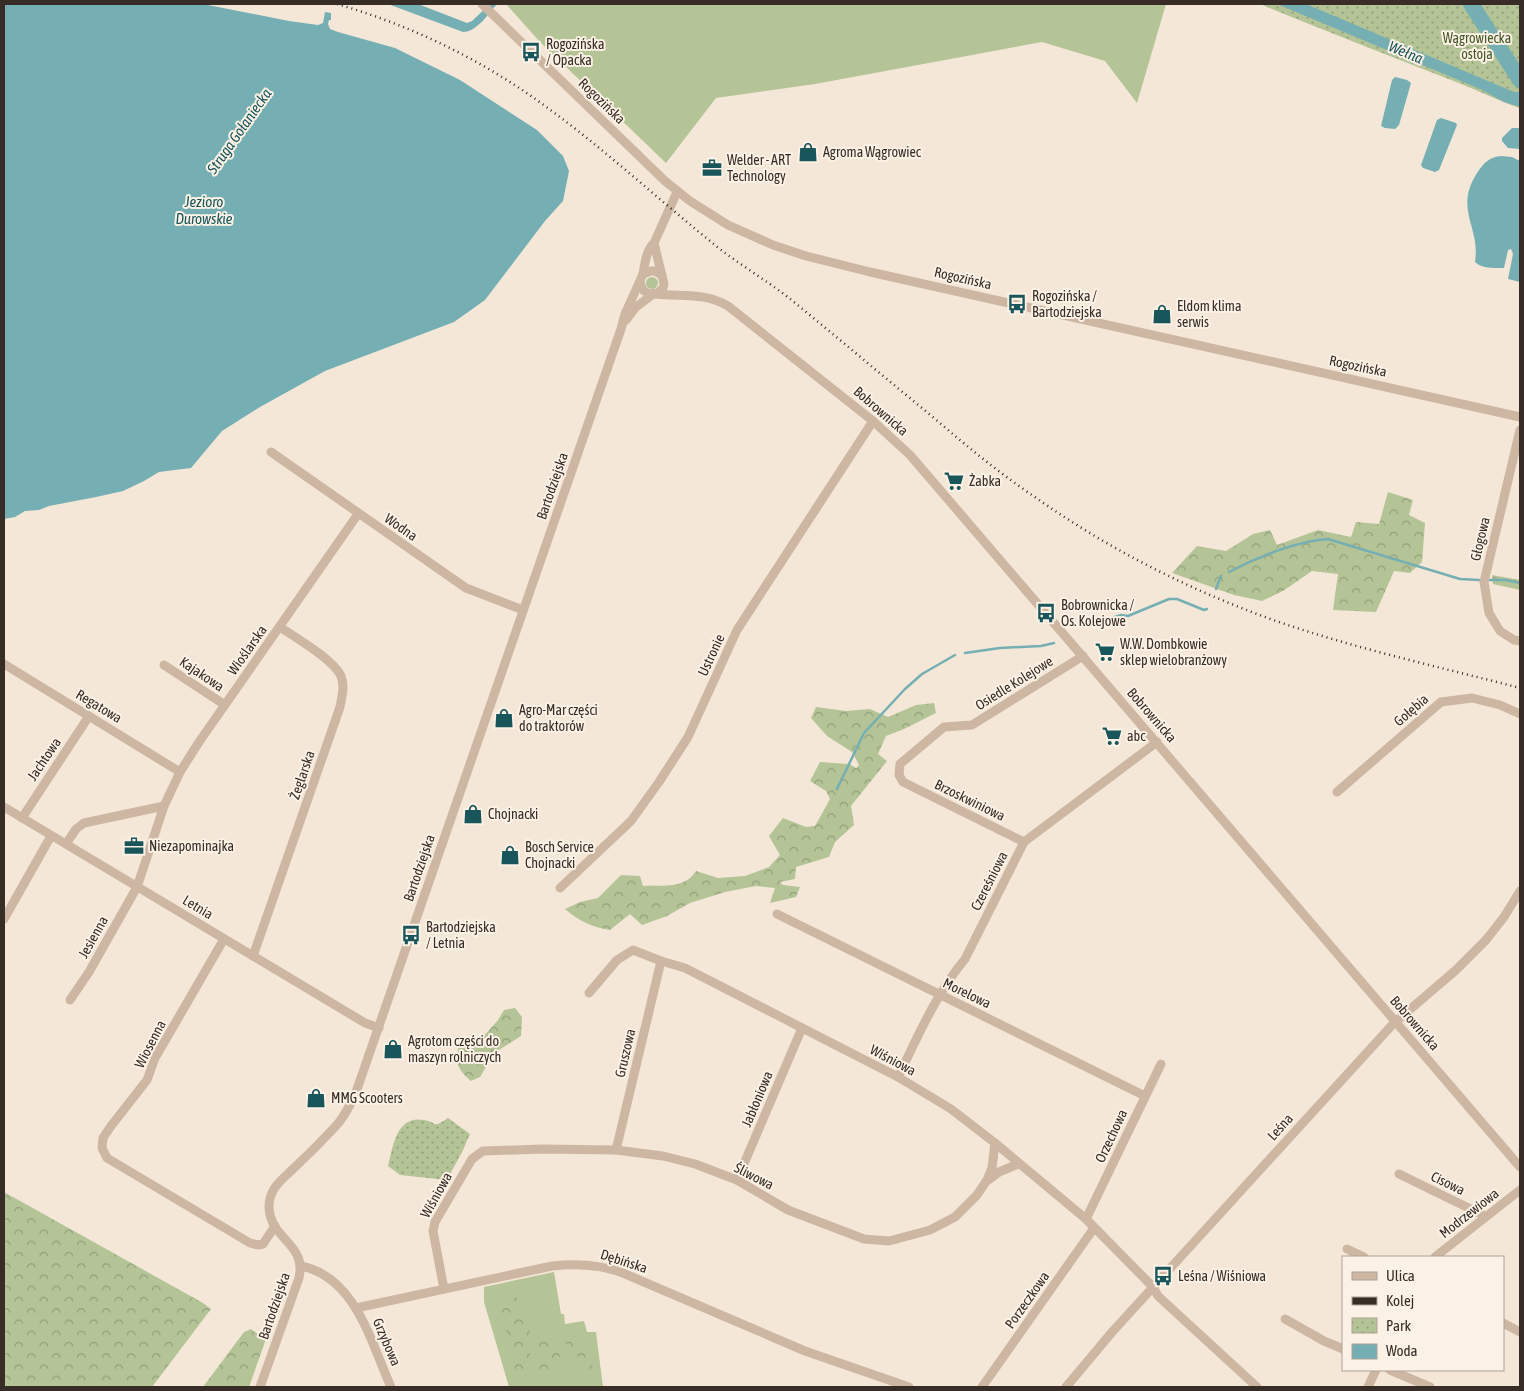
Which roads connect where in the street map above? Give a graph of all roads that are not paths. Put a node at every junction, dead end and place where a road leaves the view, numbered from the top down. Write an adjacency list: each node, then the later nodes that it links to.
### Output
1 (482, 4): 2 (street, Rogozińska)
2 (677, 192): 3 (street, Bartodziejska); 9 (street, Rogozińska)
3 (654, 243): 4 (street, Bartodziejska); 5 (street)
4 (642, 279): 5 (street); 6 (street); 8 (street, Bartodziejska)
5 (663, 280): 6 (street); 7 (street)
6 (654, 295): 7 (street, Bobrownicka); 8 (street, Bartodziejska)
7 (676, 295): 10 (street, Bobrownicka)
8 (621, 329): 14 (street, Bartodziejska)
9 (1520, 417)
10 (873, 420): 17 (street, Bobrownicka); 34 (street, Ustronie)
11 (1520, 430): 16 (street, Głogowa)
12 (271, 452): 13 (street, Wodna)
13 (358, 514): 14 (street, Wodna); 15 (street, Wioślarska)
14 (523, 610): 45 (street, Bartodziejska)
15 (280, 627): 20 (street, Wioślarska); 39 (street, Żeglarska)
16 (1520, 641)
17 (1083, 656): 23 (street, Bobrownicka); 25 (street, Osiedle Kolejowe)
18 (4, 664): 22 (street, Regatowa)
19 (164, 665): 20 (street, Kajakowa)
20 (225, 705): 24 (street, Wioślarska)
21 (1520, 714): 26 (street, Gołębia)
22 (89, 716): 24 (street, Regatowa); 29 (street, Jachtowa)
23 (1157, 742): 31 (street, Czereśniowa); 44 (street, Bobrownicka)
24 (180, 772): 27 (street, Wioślarska)
25 (903, 782): 31 (street, Brzoskwiniowa)
26 (1337, 792)
27 (164, 806): 32 (street); 33 (street, Wioślarska)
28 (4, 807): 29 (street, Letnia)
29 (22, 818): 30 (street, Letnia)
30 (51, 836): 32 (street, Letnia); 37 (street)
31 (1024, 842): 42 (street, Czereśniowa)
32 (66, 844): 33 (street, Letnia)
33 (137, 887): 38 (street, Letnia); 43 (street, Jesienna)
34 (560, 888)
35 (1520, 891): 44 (street, Leśna)
36 (777, 914): 42 (street, Morelowa)
37 (4, 919)
38 (224, 939): 39 (street, Letnia); 61 (street, Wiosenna)
39 (253, 956): 45 (street, Letnia)
40 (661, 961): 41 (street, Wiśniowa); 46 (street, Wiśniowa); 51 (street, Gruszowa)
41 (589, 993)
42 (940, 994): 48 (street, Czereśniowa); 49 (street, Morelowa)
43 (70, 1000)
44 (1396, 1021): 54 (street, Bobrownicka); 67 (street, Leśna)
45 (379, 1028): 61 (street, Bartodziejska)
46 (802, 1028): 48 (street, Wiśniowa); 56 (street, Jabłoniowa)
47 (1161, 1064): 49 (street, Orzechowa)
48 (898, 1077): 50 (street, Wiśniowa)
49 (1145, 1096): 60 (street, Orzechowa)
50 (995, 1143): 53 (street, Wiśniowa); 57 (street, Śliwowa)
51 (616, 1150): 52 (street, Śliwowa); 56 (street, Śliwowa)
52 (483, 1151): 68 (street, Wiśniowa)
53 (1018, 1164): 57 (street, Śliwowa); 60 (street, Wiśniowa)
54 (1520, 1167)
55 (1399, 1174): 59 (street, Cisowa)
56 (737, 1180): 57 (street, Śliwowa)
57 (987, 1180)
58 (1520, 1190): 59 (street, Modrzewiowa)
59 (1485, 1216): 65 (street, Modrzewiowa)
60 (1086, 1220): 62 (street, Wiśniowa)
61 (274, 1226): 66 (street, Bartodziejska)
62 (1094, 1228): 67 (street, Wiśniowa); 79 (street, Porzeczkowa)
63 (1346, 1249): 64 (street)
64 (1362, 1256)
65 (1436, 1256)
66 (300, 1266): 69 (street); 76 (street, Bartodziejska)
67 (1153, 1287): 80 (street, Leśna); 81 (street, Wiśniowa)
68 (444, 1289): 69 (street, Dębińska); 78 (street, Dębińska)
69 (356, 1308): 77 (street, Grzybowa)
70 (1285, 1319): 73 (street)
71 (1504, 1324): 72 (street)
72 (1520, 1332)
73 (1342, 1349)
74 (1376, 1371): 82 (street)
75 (1392, 1371): 83 (street)
76 (260, 1387)
77 (391, 1387)
78 (909, 1387)
79 (982, 1387)
80 (1066, 1387)
81 (1257, 1387)
82 (1368, 1387)
83 (1430, 1387)

